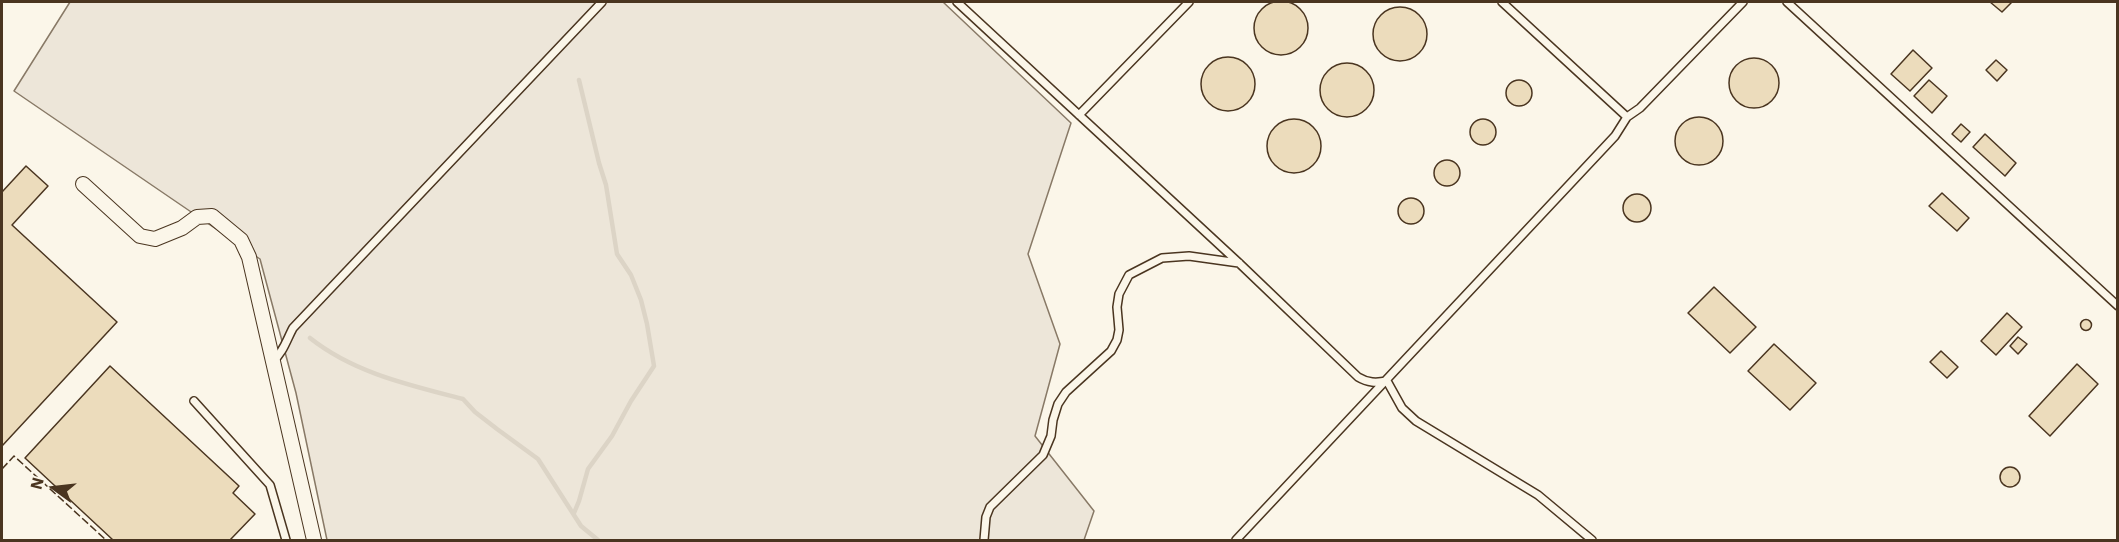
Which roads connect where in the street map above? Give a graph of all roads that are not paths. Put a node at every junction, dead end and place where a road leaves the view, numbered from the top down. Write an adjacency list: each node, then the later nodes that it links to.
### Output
1 (602, 2): 12 (lane)
2 (957, 2): 7 (lane)
3 (1189, 2): 7 (lane)
4 (1502, 2): 8 (lane)
5 (1743, 2): 8 (lane)
6 (1788, 2): 11 (lane)
7 (1079, 115): 10 (lane)
8 (1627, 117): 13 (lane)
9 (83, 184): 12 (street)
10 (1239, 263): 13 (lane); 17 (lane)
11 (2118, 306)
12 (273, 362): 16 (street)
13 (1387, 381): 18 (lane); 19 (lane)
14 (194, 400): 15 (lane)
15 (286, 540)
16 (314, 540)
17 (984, 540)
18 (1236, 540)
19 (1592, 540)

